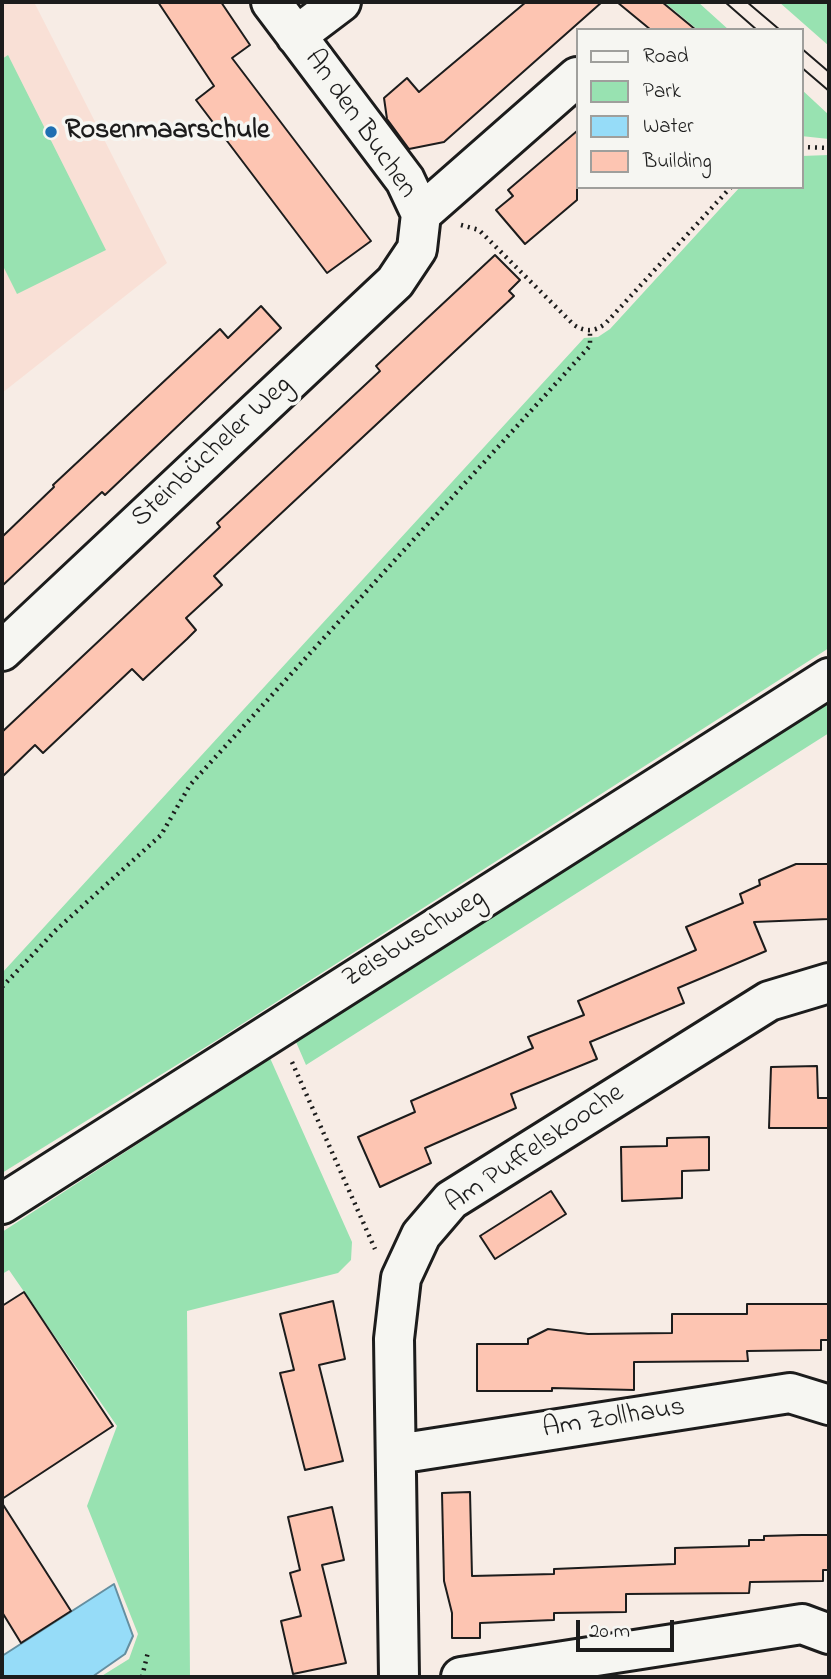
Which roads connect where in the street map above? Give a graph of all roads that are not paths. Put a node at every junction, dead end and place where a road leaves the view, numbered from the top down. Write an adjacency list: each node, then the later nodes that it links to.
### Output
1 (271, 2): 3 (street, An den Buchen)
2 (341, 2): 3 (street, An den Buchen)
3 (296, 36): 5 (street, An den Buchen)
4 (576, 78): 5 (street, An den Buchen)
5 (419, 232): 6 (street, Steinbücheler Weg)
6 (2, 651)
7 (829, 678): 9 (street, Zeisbuschweg)
8 (829, 983): 11 (street, Am Puffelskooche)
9 (2, 1204)
10 (829, 1405): 11 (street, Am Zollhaus)
11 (397, 1454): 13 (street, Am Puffelskooche)
12 (829, 1634): 14 (street)
13 (399, 1677)
14 (461, 1677)

